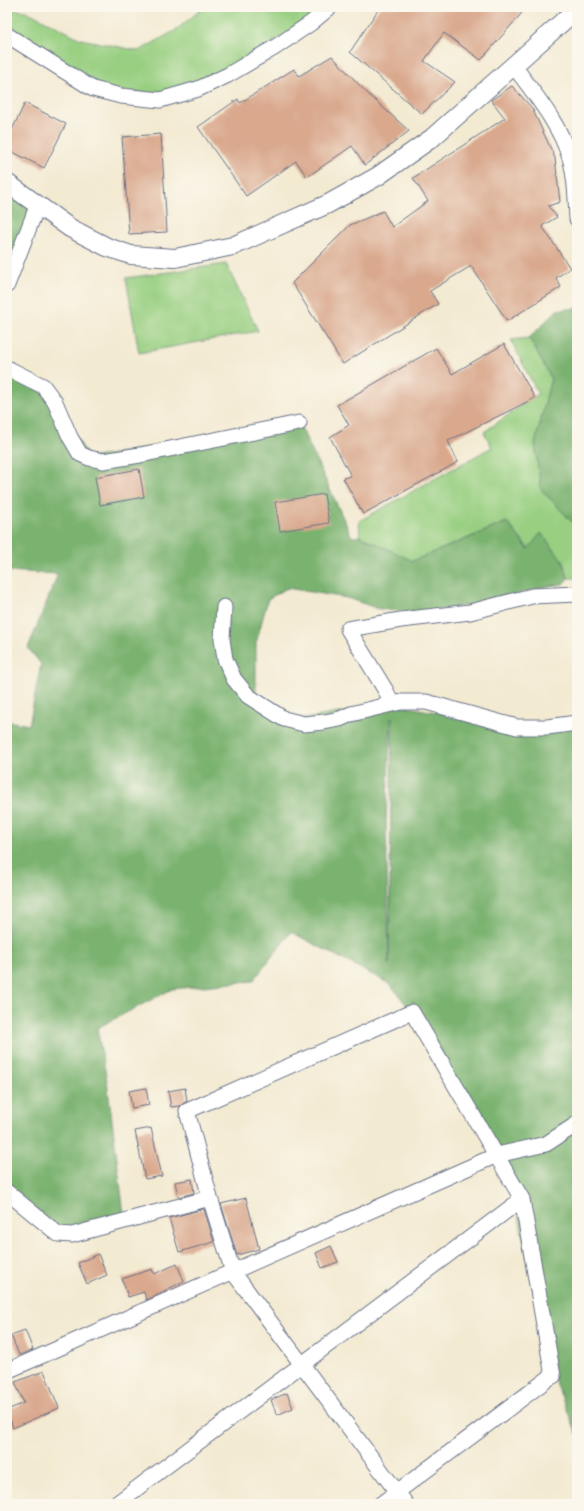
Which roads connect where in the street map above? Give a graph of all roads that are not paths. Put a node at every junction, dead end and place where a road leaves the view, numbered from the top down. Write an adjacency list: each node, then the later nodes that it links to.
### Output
1 (330, 7): 3 (street)
2 (577, 9): 4 (street)
3 (7, 35)
4 (514, 66): 6 (street); 7 (street)
5 (7, 183): 6 (street)
6 (38, 204): 8 (street)
7 (577, 219)
8 (7, 285)
9 (7, 368): 10 (street)
10 (299, 423)
11 (577, 594): 13 (street)
12 (224, 607): 13 (street)
13 (392, 704): 14 (street)
14 (577, 723)
15 (577, 1124): 16 (street)
16 (497, 1155): 18 (street); 19 (street); 20 (street)
17 (7, 1192): 18 (street)
18 (210, 1198): 20 (street)
19 (522, 1199): 21 (street); 23 (street)
20 (233, 1272): 21 (street); 22 (street)
21 (302, 1365): 23 (street); 24 (street)
22 (7, 1371)
23 (402, 1498): 25 (street)
24 (116, 1504)
25 (381, 1504)

